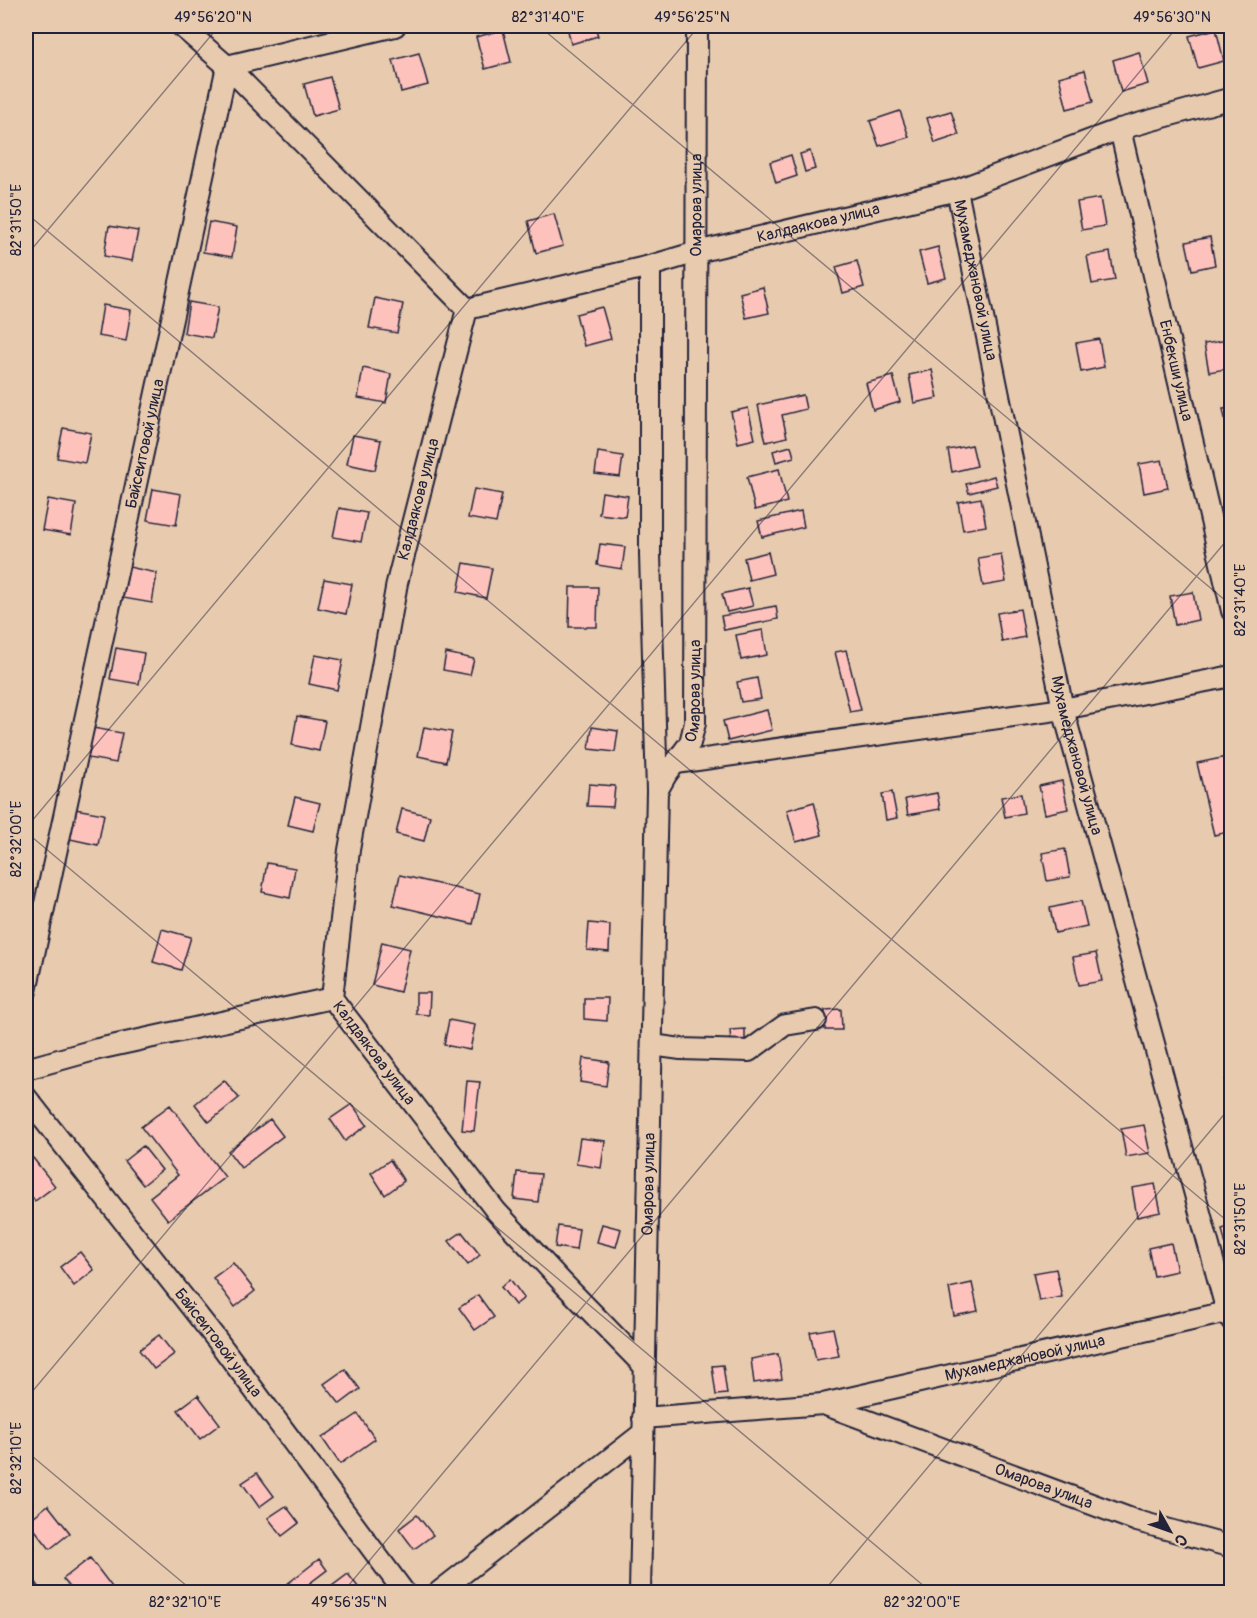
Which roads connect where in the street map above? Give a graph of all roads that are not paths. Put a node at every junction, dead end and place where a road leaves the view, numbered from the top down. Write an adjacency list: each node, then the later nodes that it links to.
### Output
1 (181, 26): 4 (street)
2 (395, 26): 4 (street)
3 (697, 26): 8 (street, Омарова улица)
4 (227, 66): 10 (street); 16 (street, Байсеитовой улица)
5 (1232, 98): 6 (street, Калдаякова улица)
6 (1120, 129): 7 (street, Калдаякова улица); 11 (street, Енбекши улица)
7 (957, 190): 8 (street, Калдаякова улица); 13 (street, Мухамеджановой улица)
8 (697, 252): 9 (street, Калдаякова улица); 14 (street, Омарова улица)
9 (650, 266): 10 (street, Калдаякова улица); 15 (street)
10 (467, 309): 17 (street, Калдаякова улица)
11 (1232, 611)
12 (1232, 676): 13 (street)
13 (1063, 709): 14 (street); 22 (street, Мухамеджановой улица)
14 (676, 763): 15 (street, Омарова улица)
15 (657, 791): 19 (street, Омарова улица)
16 (26, 991)
17 (332, 998): 20 (street); 23 (street, Калдаякова улица)
18 (816, 1020): 19 (street)
19 (652, 1046): 23 (street, Омарова улица)
20 (26, 1069)
21 (26, 1098): 29 (street, Байсеитовой улица)
22 (1230, 1315): 24 (street, Мухамеджановой улица)
23 (644, 1366): 25 (street, Омарова улица)
24 (824, 1404): 25 (street, Омарова улица); 26 (street, Омарова улица)
25 (643, 1426): 30 (street); 31 (street, Омарова улица)
26 (1232, 1547)
27 (26, 1588): 28 (street)
28 (29, 1593)
29 (404, 1593)
30 (439, 1593)
31 (640, 1593)

